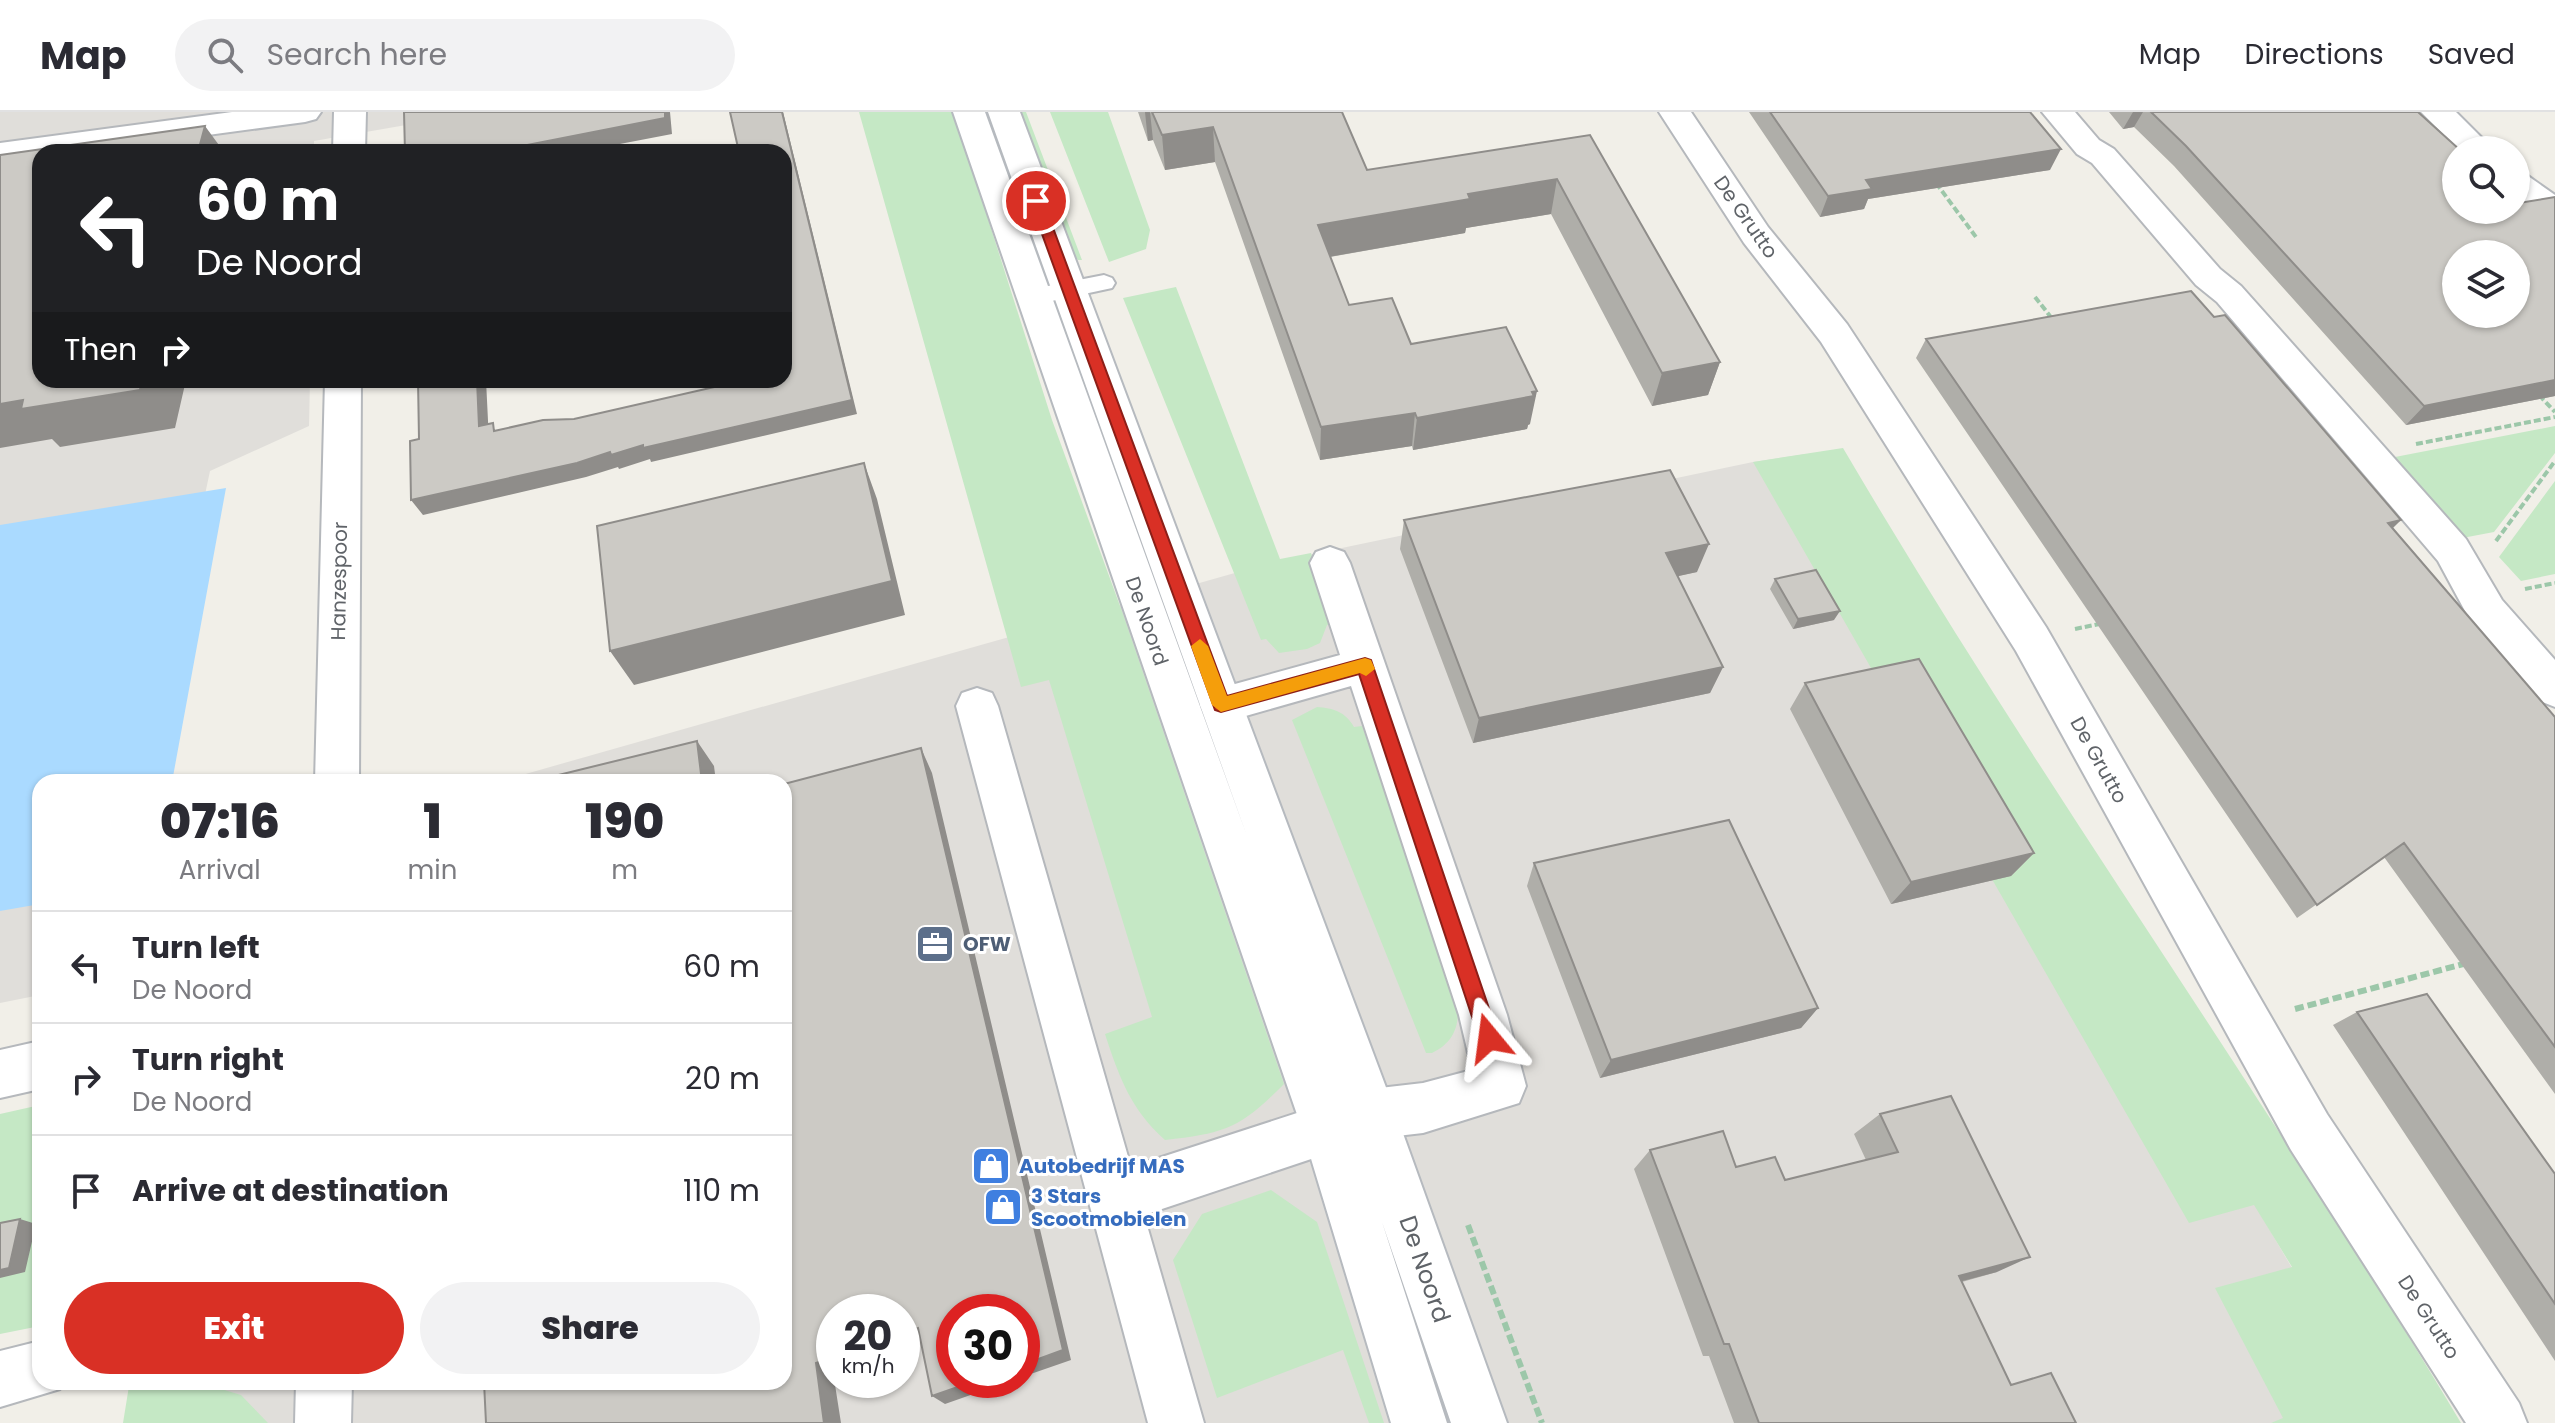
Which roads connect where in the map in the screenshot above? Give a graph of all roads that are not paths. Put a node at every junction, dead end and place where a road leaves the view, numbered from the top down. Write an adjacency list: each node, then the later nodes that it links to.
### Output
1 (305, 112): 9 (street)
2 (350, 112): 10 (street)
3 (969, 112): 15 (street, De Noord)
4 (1004, 112): 15 (street, De Noord)
5 (1675, 112): 35 (street, De Grutto)
6 (2058, 112): 19 (street)
7 (2437, 112): 8 (street)
8 (2463, 136)
9 (67, 144)
10 (349, 144)
11 (32, 149): 12 (street)
12 (0, 153)
13 (2530, 193): 14 (street)
14 (2555, 211)
15 (1069, 290): 20 (street, De Noord); 26 (street, De Noord)
16 (343, 388): 22 (street, Hanzespoor)
17 (1330, 563): 18 (street)
18 (1365, 665): 20 (street); 25 (street)
19 (2555, 689)
20 (1221, 705): 25 (street, De Noord)
21 (977, 706): 27 (street)
22 (337, 774)
23 (32, 1067): 24 (street)
24 (0, 1074)
25 (1371, 1114): 26 (street); 34 (street, De Noord)
26 (1327, 1129): 27 (street); 33 (street, De Noord)
27 (1114, 1199): 32 (street)
28 (32, 1371): 29 (street)
29 (0, 1379)
30 (324, 1390): 31 (street)
31 (323, 1423)
32 (1176, 1423)
33 (1419, 1423)
34 (1479, 1423)
35 (2499, 1423)

